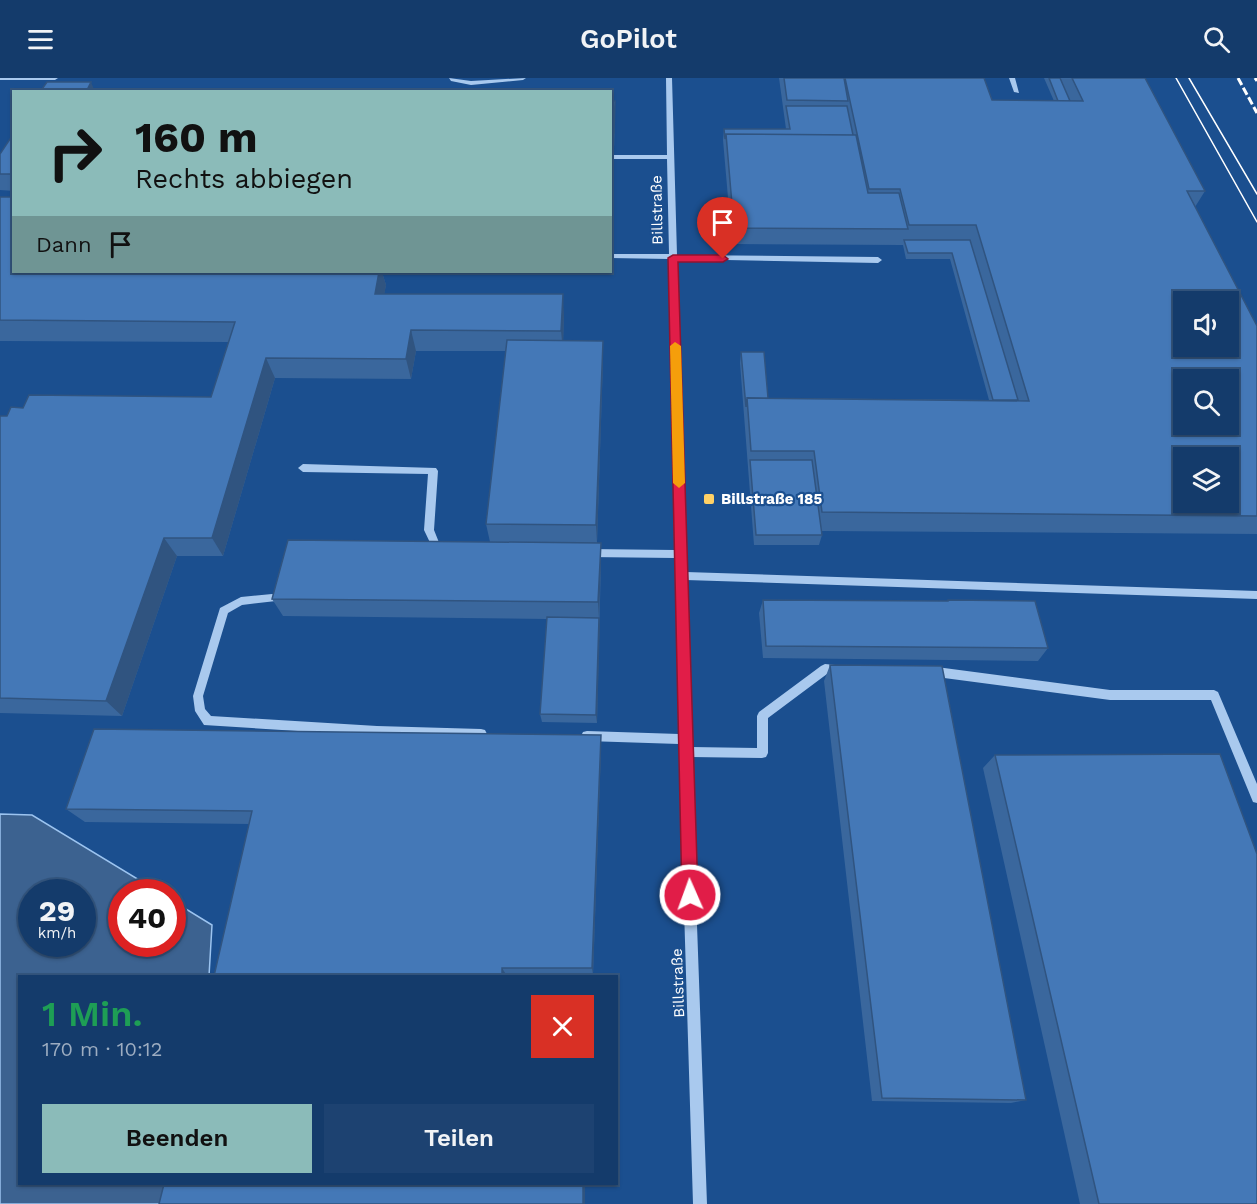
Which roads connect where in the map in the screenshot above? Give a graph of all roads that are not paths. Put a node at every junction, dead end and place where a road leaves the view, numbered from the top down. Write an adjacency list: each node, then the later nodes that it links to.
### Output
1 (0, 78): 2 (street)
2 (55, 78)
3 (452, 78): 4 (street)
4 (523, 78)
5 (669, 78): 9 (street, Billstraße)
6 (1011, 78): 7 (street)
7 (1017, 92)
8 (612, 157): 9 (street)
9 (671, 157): 11 (street, Billstraße)
10 (612, 256): 11 (street)
11 (673, 258): 12 (street); 16 (street, Billstraße)
12 (878, 260)
13 (303, 468): 14 (street)
14 (454, 551)
15 (577, 553): 16 (street)
16 (680, 554): 17 (street, Billstraße)
17 (681, 576): 18 (street); 24 (street, Billstraße)
18 (1257, 595)
19 (272, 598): 22 (street)
20 (849, 669): 25 (street)
21 (920, 671): 26 (street)
22 (496, 734)
23 (579, 736): 24 (street)
24 (685, 739): 25 (street, Billstraße)
25 (686, 752): 27 (street, Billstraße)
26 (1257, 798)
27 (700, 1204)

